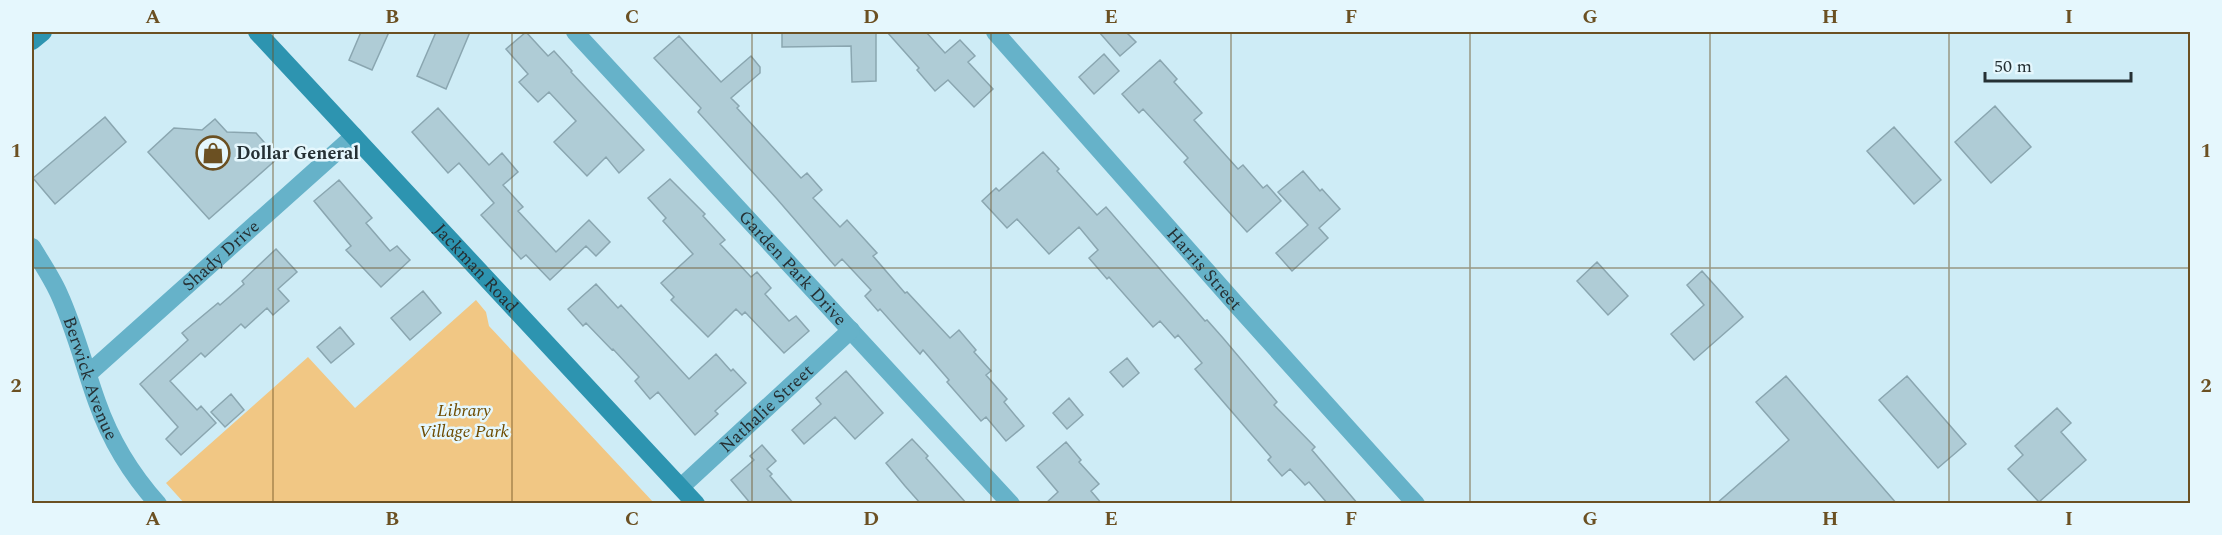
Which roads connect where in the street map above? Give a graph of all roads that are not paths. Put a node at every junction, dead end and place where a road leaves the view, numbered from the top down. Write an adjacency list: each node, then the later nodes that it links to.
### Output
1 (43, 32): 5 (street)
2 (257, 32): 6 (street, Jackman Road)
3 (576, 32): 8 (street, Garden Park Drive)
4 (995, 32): 14 (street, Harris Street)
5 (32, 41)
6 (354, 136): 9 (street, Shady Drive); 10 (street, Jackman Road)
7 (32, 247): 9 (street, Berwick Avenue)
8 (851, 330): 10 (street, Nathalie Street); 13 (street, Garden Park Drive)
9 (87, 374): 11 (street, Berwick Avenue)
10 (681, 487): 12 (street, Jackman Road)
11 (158, 504)
12 (696, 504)
13 (1011, 504)
14 (1416, 504)

